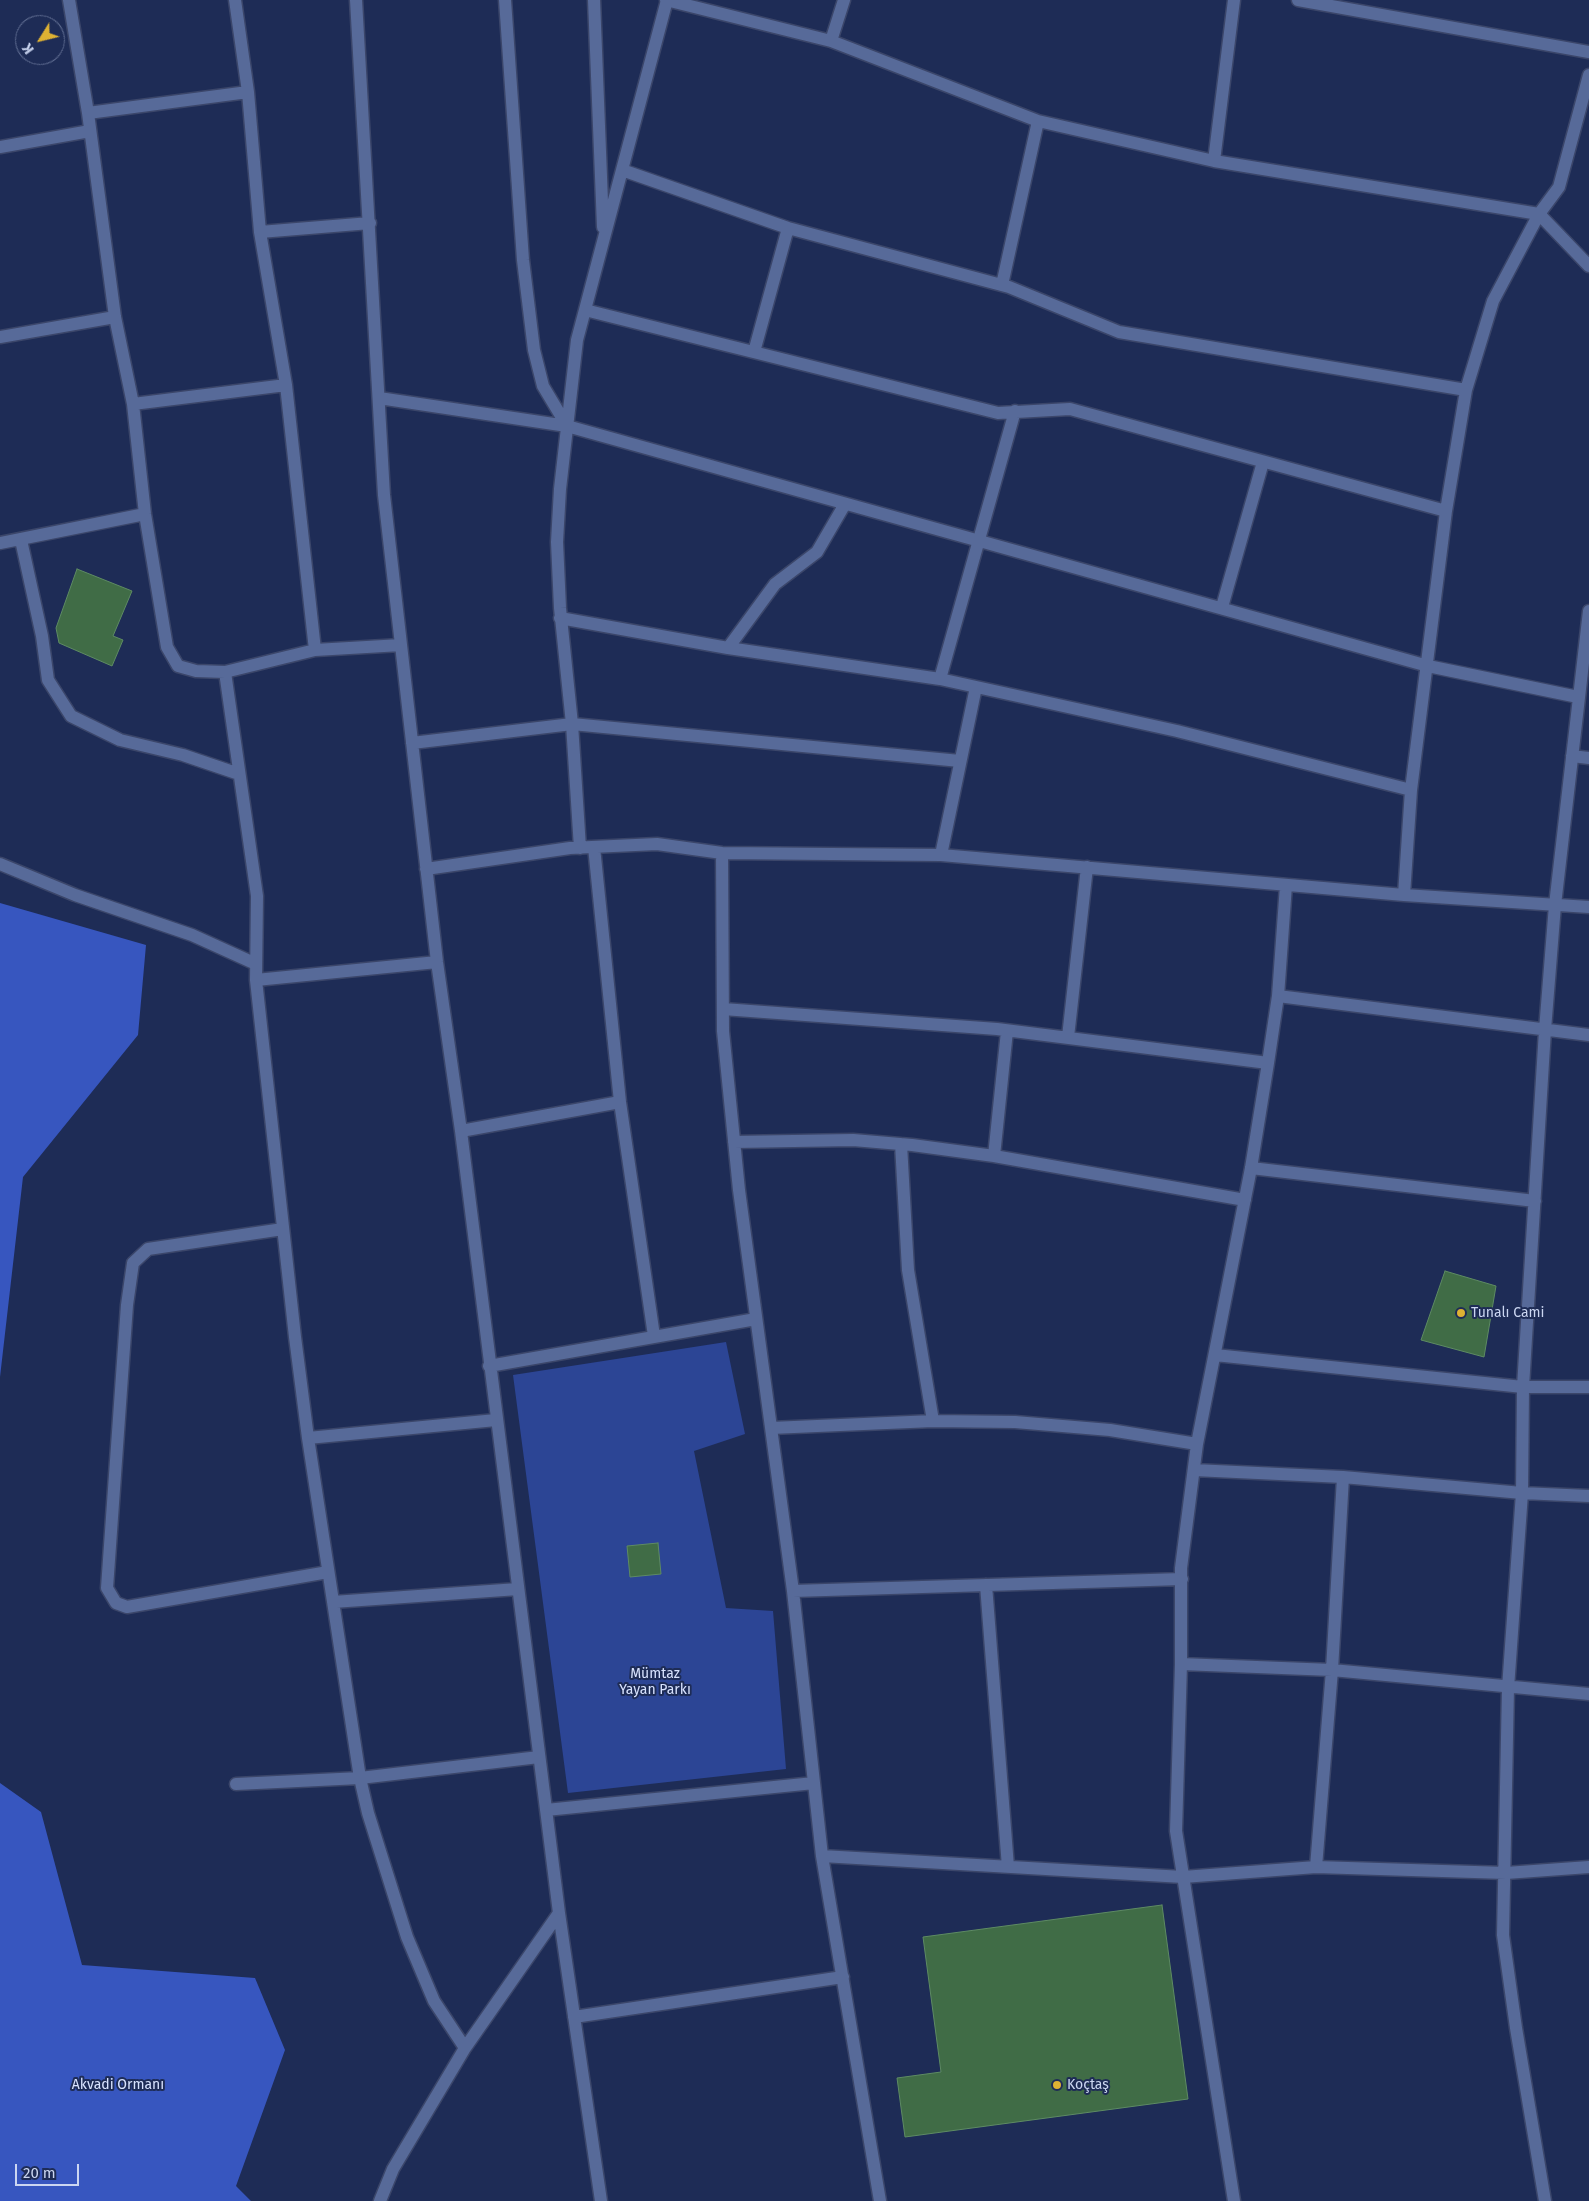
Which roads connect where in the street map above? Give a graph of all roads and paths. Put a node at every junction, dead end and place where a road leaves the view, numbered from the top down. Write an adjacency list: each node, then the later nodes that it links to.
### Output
1 (69, 0): 14 (street)
2 (235, 0): 13 (street)
3 (356, 0): 21 (street)
4 (505, 0): 36 (street)
5 (594, 0): 24 (street)
6 (667, 0): 10 (street); 19 (street)
7 (844, 0): 10 (street)
8 (1234, 0): 18 (street)
9 (1298, 0): 11 (street)
10 (832, 40): 15 (street)
11 (1589, 52)
12 (1589, 75): 20 (street)
13 (248, 92): 14 (street); 23 (street)
14 (88, 113): 16 (street)
15 (1038, 121): 18 (street); 26 (street)
16 (90, 132): 17 (street); 28 (street)
17 (0, 147)
18 (1214, 161): 20 (street)
19 (622, 170): 22 (street); 24 (street)
20 (1539, 214): 25 (street); 32 (street)
21 (370, 223): 23 (street); 33 (street)
22 (788, 228): 26 (street); 30 (street)
23 (260, 232): 31 (street)
24 (603, 242): 27 (street)
25 (1589, 266)
26 (1002, 285): 32 (street)
27 (585, 310): 30 (street); 36 (street)
28 (115, 318): 29 (street); 34 (street)
29 (0, 337)
30 (754, 352): 35 (street)
31 (286, 385): 34 (street); 49 (street)
32 (1466, 390): 39 (street)
33 (379, 398): 36 (street); 47 (street)
34 (133, 404): 40 (street)
35 (1015, 411): 37 (street); 42 (street)
36 (567, 426): 38 (street); 46 (street)
37 (1263, 462): 39 (street); 44 (street)
38 (845, 504): 42 (street); 48 (street)
39 (1446, 511): 50 (street)
40 (145, 514): 41 (street); 51 (street)
41 (21, 540): 43 (street); 60 (street)
42 (978, 541): 44 (street); 52 (street)
43 (0, 543)
44 (1222, 607): 50 (street)
45 (1589, 610): 54 (street)
46 (560, 618): 48 (street); 55 (street)
47 (401, 645): 49 (street); 56 (street)
48 (728, 648): 52 (street)
49 (315, 650): 51 (street)
50 (1428, 666): 54 (street); 61 (street)
51 (225, 672): 60 (street)
52 (940, 679): 53 (street)
53 (976, 687): 59 (street); 61 (street)
54 (1578, 697): 57 (street)
55 (572, 724): 56 (street); 59 (street); 63 (street)
56 (412, 743): 68 (street)
57 (1572, 756): 58 (street); 71 (street)
58 (1589, 758)
59 (960, 761): 65 (street)
60 (240, 774): 74 (street)
61 (1411, 790): 70 (street)
62 (594, 847): 63 (street); 64 (street); 83 (street)
63 (580, 848): 68 (street)
64 (722, 853): 65 (street); 77 (street)
65 (941, 855): 67 (street)
66 (0, 864): 74 (street)
67 (1087, 868): 69 (street); 81 (street)
68 (426, 869): 73 (street)
69 (1286, 885): 70 (street); 76 (street)
70 (1404, 895): 71 (street)
71 (1555, 904): 72 (street); 79 (street)
72 (1589, 907)
73 (437, 962): 75 (street); 84 (street)
74 (256, 964): 75 (street)
75 (256, 980): 91 (street)
76 (1278, 996): 79 (street); 82 (street)
77 (723, 1009): 78 (street); 85 (street)
78 (1007, 1030): 81 (street); 87 (street)
79 (1545, 1030): 80 (street); 90 (street)
80 (1589, 1035)
81 (1068, 1037): 82 (street)
82 (1268, 1063): 88 (street)
83 (620, 1102): 84 (street); 93 (street)
84 (461, 1131): 95 (street)
85 (734, 1142): 86 (street); 92 (street)
86 (901, 1144): 87 (street); 99 (street)
87 (994, 1156): 89 (street)
88 (1251, 1168): 89 (street); 90 (street)
89 (1245, 1200): 94 (street)
90 (1535, 1201): 96 (street)
91 (283, 1229): 101 (street); 107 (street)
92 (756, 1319): 93 (street); 100 (street)
93 (654, 1336): 95 (street)
94 (1215, 1355): 96 (street); 102 (street)
95 (489, 1366): 98 (street)
96 (1523, 1387): 97 (street); 105 (street)
97 (1589, 1387)
98 (496, 1420): 101 (street); 110 (street)
99 (933, 1421): 100 (street); 102 (street)
100 (771, 1428): 111 (street)
101 (308, 1438): 107 (street)
102 (1197, 1444): 103 (street)
103 (1194, 1470): 104 (street); 108 (street)
104 (1343, 1477): 105 (street); 114 (street)
105 (1522, 1493): 106 (street); 115 (street)
106 (1589, 1496)
107 (328, 1572): 112 (street)
108 (1182, 1579): 109 (street); 113 (street)
109 (986, 1585): 111 (street); 123 (street)
110 (518, 1589): 112 (street); 117 (street)
111 (793, 1591): 119 (street)
112 (333, 1602): 118 (street)
113 (1181, 1664): 114 (street); 127 (street)
114 (1332, 1670): 115 (street); 124 (street)
115 (1508, 1688): 116 (street); 126 (street)
116 (1589, 1694)
117 (539, 1756): 118 (street); 121 (street)
118 (360, 1778): 120 (street); 131 (street)
119 (814, 1783): 121 (street); 122 (street)
120 (236, 1784)
121 (546, 1810): 128 (street)
122 (822, 1856): 123 (street); 129 (street)
123 (1008, 1867): 127 (street)
124 (1316, 1867): 126 (street); 127 (street)
125 (1589, 1867): 126 (street)
126 (1506, 1873): 136 (street)
127 (1182, 1877): 135 (street)
128 (560, 1913): 130 (street); 131 (street)
129 (843, 1977): 130 (street); 134 (street)
130 (574, 2017): 133 (street)
131 (465, 2048): 132 (street)
132 (380, 2201)
133 (601, 2201)
134 (880, 2201)
135 (1234, 2201)
136 (1546, 2201)

